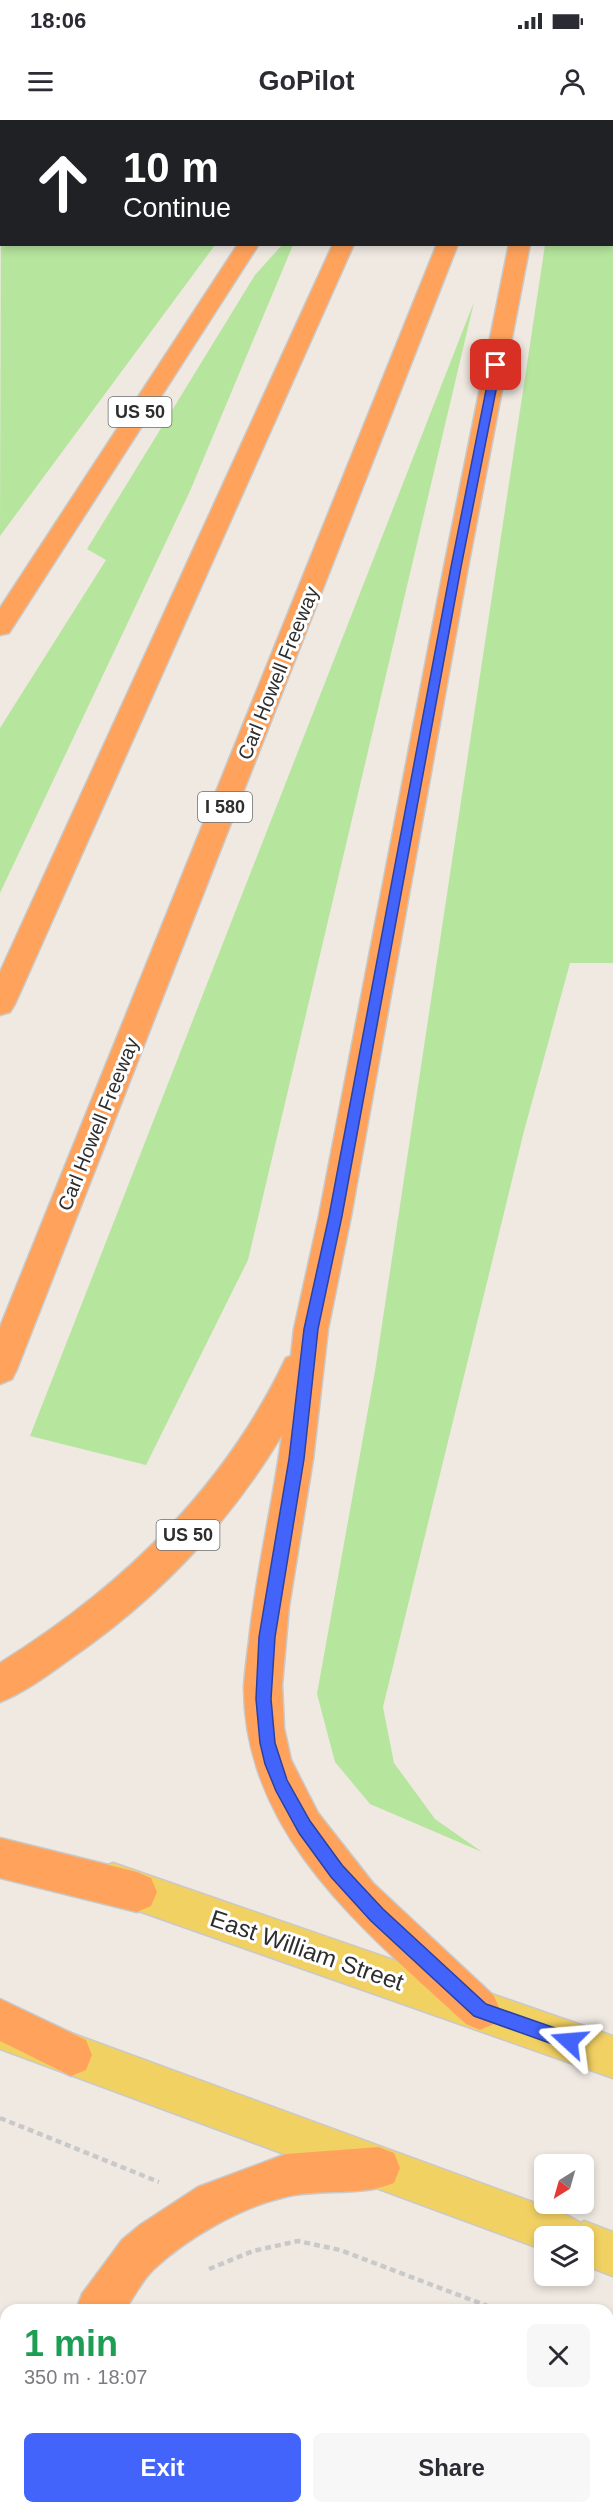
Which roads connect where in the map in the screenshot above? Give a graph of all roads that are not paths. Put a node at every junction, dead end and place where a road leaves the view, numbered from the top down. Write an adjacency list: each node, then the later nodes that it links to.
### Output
1 (248, 246): 5 (highway, US 50)
2 (343, 246): 6 (highway)
3 (447, 246): 8 (highway, Carl Howell Freeway / I 580)
4 (520, 246): 7 (highway, US 50)
5 (0, 627)
6 (0, 1004)
7 (311, 1329): 9 (highway, US 50); 13 (highway)
8 (0, 1369)
9 (0, 1684)
10 (0, 1844): 12 (main road, East William Street)
11 (0, 1858): 12 (highway)
12 (137, 1892): 13 (main road, East William Street)
13 (480, 2010): 17 (main road, East William Street)
14 (0, 2019): 16 (highway)
15 (0, 2028): 16 (main road)
16 (71, 2055): 18 (main road)
17 (613, 2057)
18 (380, 2168): 19 (main road); 22 (highway)
19 (538, 2226)
20 (594, 2247): 21 (main road)
21 (613, 2254)
22 (102, 2304)

